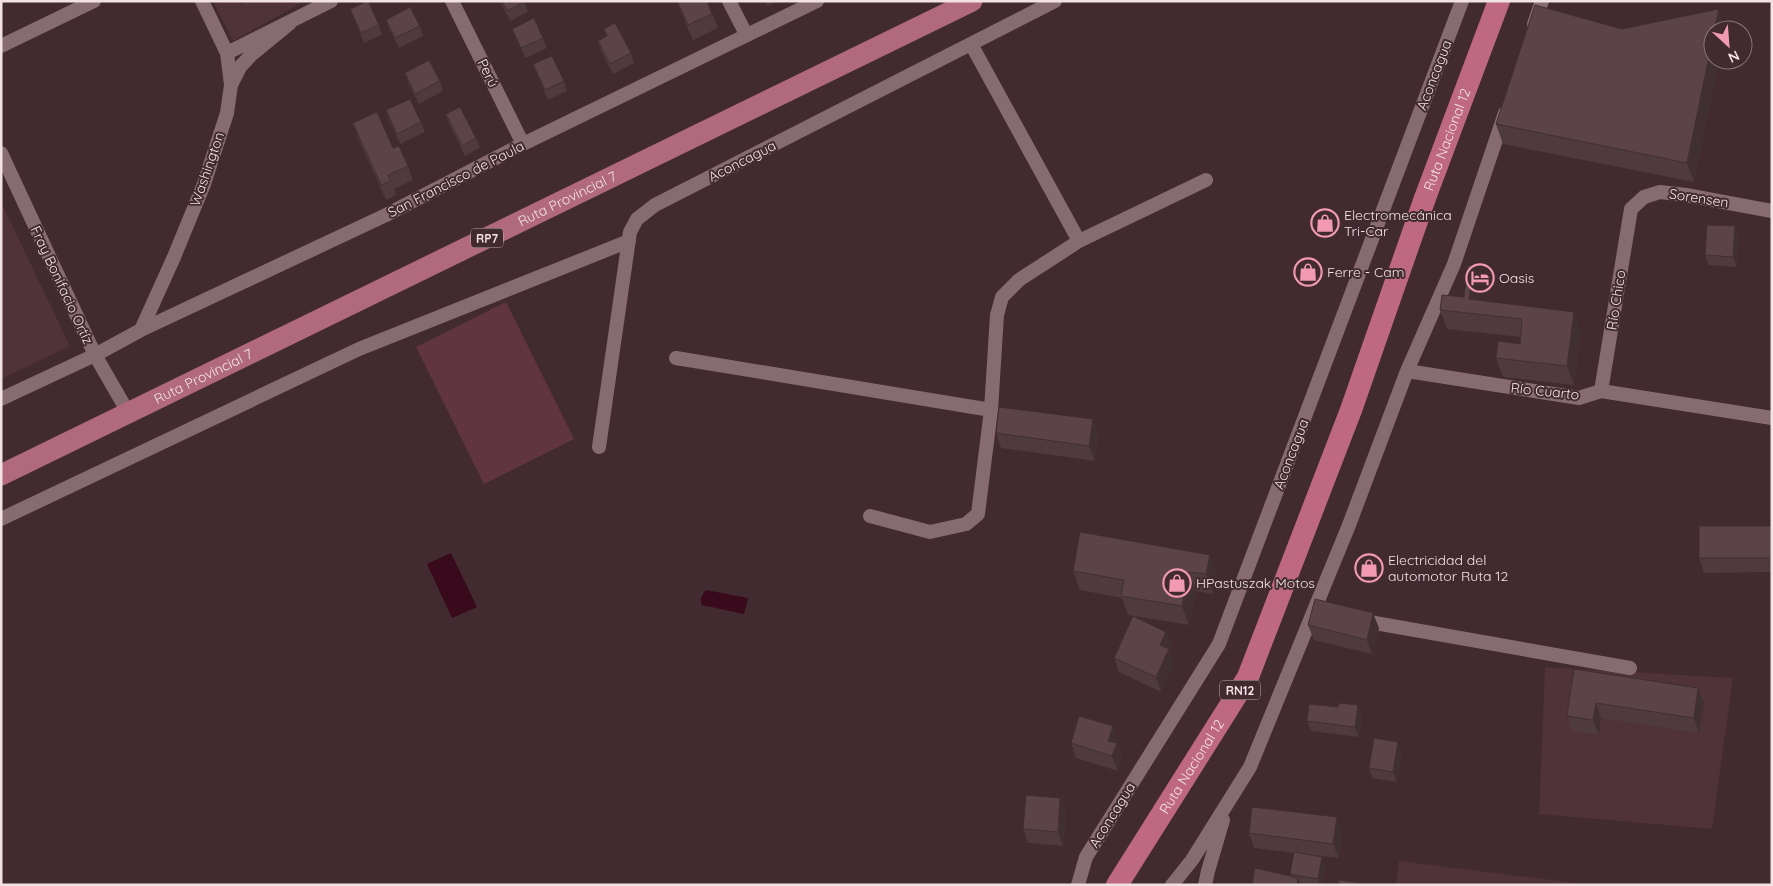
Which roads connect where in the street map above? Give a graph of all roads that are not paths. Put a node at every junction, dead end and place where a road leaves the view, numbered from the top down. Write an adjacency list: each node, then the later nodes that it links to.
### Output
1 (94, 1): 17 (street)
2 (202, 1): 18 (street)
3 (331, 1): 13 (street)
4 (452, 1): 21 (street, Perú)
5 (730, 1): 14 (street)
6 (817, 1): 14 (street, San Francisco de Paula)
7 (972, 1): 35 (main road, Ruta Provincial 7 / RP7)
8 (1055, 1): 16 (street, Aconcagua)
9 (1462, 1): 45 (street, Aconcagua)
10 (1492, 1): 39 (highway, Ruta Nacional 12 / RN12)
11 (1499, 1): 39 (highway, Ruta Nacional 12 / RN12)
12 (1542, 1): 15 (street)
13 (290, 23): 18 (street); 19 (street, Washington)
14 (746, 34): 21 (street, San Francisco de Paula)
15 (1530, 39)
16 (971, 44): 26 (street, Aconcagua); 27 (street)
17 (1, 46)
18 (227, 54): 19 (street)
19 (231, 85): 28 (street, Washington)
20 (1508, 105): 31 (street)
21 (522, 144): 28 (street, San Francisco de Paula)
22 (1, 154): 29 (street, Fray Bonifacio Ortíz)
23 (1206, 180): 27 (street)
24 (1631, 209): 25 (street, Sorensen); 32 (street, Río Chico)
25 (1772, 212)
26 (628, 241): 37 (street, Aconcagua); 41 (street)
27 (1079, 241): 34 (street)
28 (141, 330): 29 (street, San Francisco de Paula)
29 (95, 355): 33 (street, San Francisco de Paula); 35 (street, Fray Bonifacio Ortíz)
30 (676, 358): 34 (street)
31 (1407, 371): 32 (street, Río Cuarto); 44 (street)
32 (1601, 391): 36 (street, Río Cuarto)
33 (1, 399)
34 (991, 410): 40 (street)
35 (129, 414): 38 (main road, Ruta Provincial 7 / RP7)
36 (1772, 418)
37 (599, 446)
38 (1, 475)
39 (1325, 477): 46 (highway, Ruta Nacional 12 / RN12)
40 (870, 516)
41 (1, 519)
42 (1342, 617): 43 (street)
43 (1630, 668)
44 (1228, 802): 47 (street); 48 (street)
45 (1078, 885)
46 (1116, 885)
47 (1172, 885)
48 (1206, 885)

